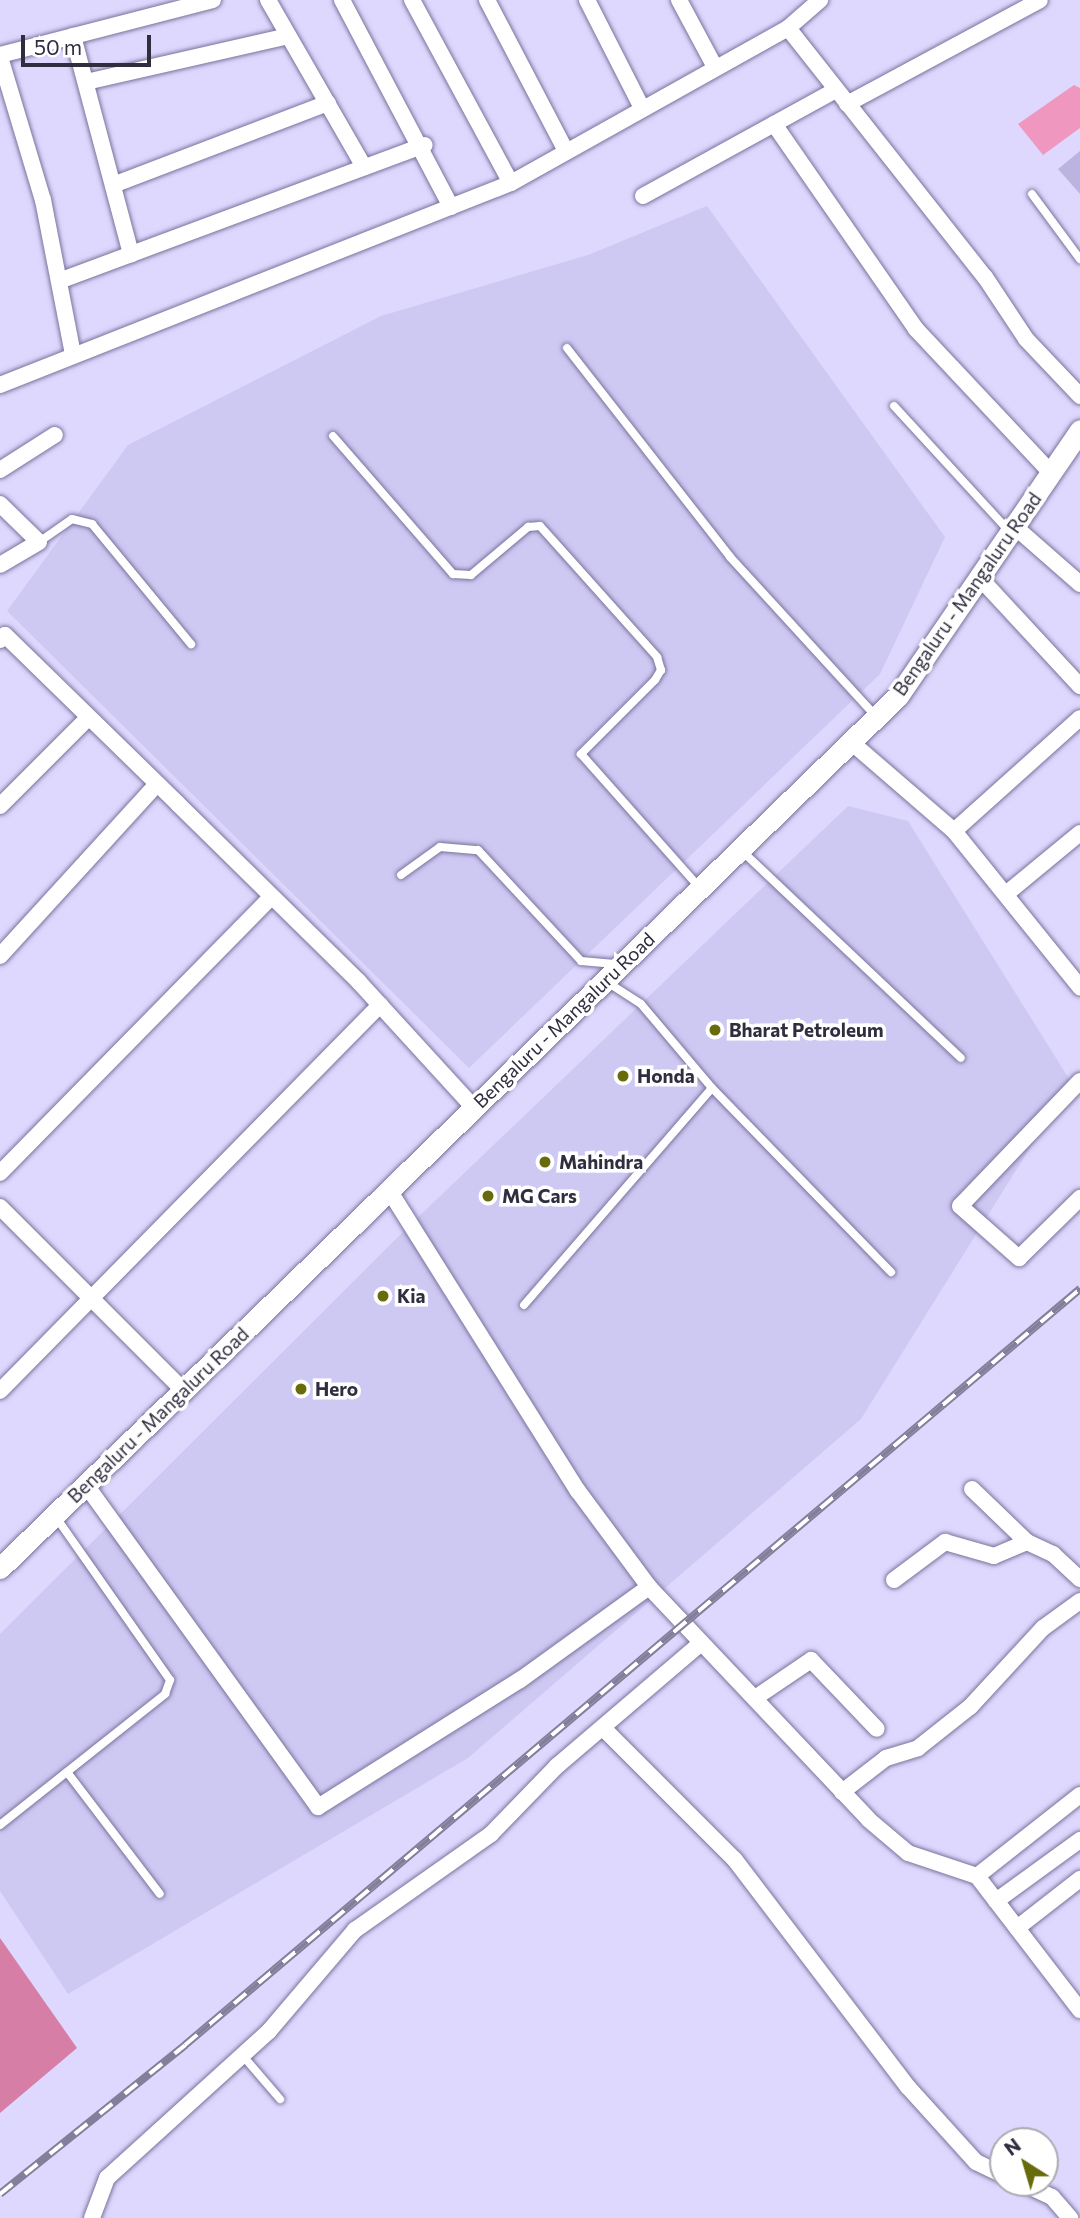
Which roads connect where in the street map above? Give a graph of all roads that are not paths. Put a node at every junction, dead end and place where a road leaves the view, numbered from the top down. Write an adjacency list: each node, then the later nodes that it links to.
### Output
1 (214, 0): 11 (street)
2 (268, 0): 12 (street)
3 (342, 0): 21 (street)
4 (412, 0): 24 (street)
5 (487, 0): 22 (street)
6 (587, 0): 19 (street)
7 (679, 0): 14 (street)
8 (820, 0): 10 (street)
9 (1040, 0): 18 (street)
10 (788, 28): 14 (street); 16 (street)
11 (74, 36): 13 (street); 15 (street)
12 (288, 36): 15 (street); 17 (street)
13 (0, 56): 31 (street)
14 (715, 67): 19 (street)
15 (86, 82): 25 (street)
16 (836, 90): 18 (street); 20 (street)
17 (328, 103): 23 (street); 25 (street)
18 (847, 104): 35 (street)
19 (642, 108): 22 (street)
20 (774, 124): 27 (street); 41 (street)
21 (424, 145): 23 (street); 28 (street)
22 (566, 151): 24 (street)
23 (364, 167): 29 (street)
24 (511, 183): 28 (street)
25 (113, 185): 29 (street)
26 (1032, 194): 30 (lane)
27 (643, 196)
28 (451, 207): 33 (street)
29 (131, 254): 31 (street)
30 (1080, 259)
31 (59, 281): 33 (street)
32 (567, 348): 51 (lane)
33 (73, 355): 34 (street)
34 (0, 384)
35 (1080, 396)
36 (894, 406): 43 (lane)
37 (1080, 430): 41 (street, Bengaluru - Mangaluru Road)
38 (55, 435): 40 (street)
39 (333, 436): 61 (lane)
40 (0, 470)
41 (1051, 473): 43 (street, Bengaluru - Mangaluru Road)
42 (0, 504): 44 (street)
43 (1012, 529): 46 (street, Bengaluru - Mangaluru Road); 47 (street)
44 (39, 542): 45 (street); 49 (lane)
45 (0, 565)
46 (979, 577): 50 (street); 51 (street, Bengaluru - Mangaluru Road)
47 (1080, 584)
48 (2, 634): 53 (street)
49 (191, 644)
50 (1080, 686)
51 (876, 716): 54 (street, Bengaluru - Mangaluru Road)
52 (1080, 718): 57 (street)
53 (87, 719): 55 (street); 56 (street)
54 (850, 741): 57 (street); 59 (street, Bengaluru - Mangaluru Road)
55 (157, 784): 63 (street); 64 (street)
56 (0, 806)
57 (954, 831): 62 (street)
58 (1080, 833): 62 (street)
59 (740, 849): 61 (street, Bengaluru - Mangaluru Road); 70 (lane)
60 (401, 875): 65 (lane)
61 (700, 888): 65 (street, Bengaluru - Mangaluru Road)
62 (1006, 894): 66 (street)
63 (270, 898): 69 (street); 74 (street)
64 (0, 956)
65 (622, 964): 67 (street, Bengaluru - Mangaluru Road)
66 (1074, 965): 68 (street)
67 (605, 980): 72 (lane); 73 (street, Bengaluru - Mangaluru Road)
68 (1080, 987)
69 (380, 1005): 73 (street); 79 (street)
70 (961, 1058)
71 (1080, 1081): 76 (street)
72 (712, 1088): 78 (lane); 80 (lane)
73 (474, 1108): 75 (street, Bengaluru - Mangaluru Road)
74 (0, 1173)
75 (389, 1190): 81 (street, Bengaluru - Mangaluru Road); 90 (street)
76 (1080, 1198)
77 (0, 1207): 79 (street)
78 (891, 1272)
79 (89, 1296): 81 (street); 82 (street)
80 (524, 1305)
81 (183, 1390): 83 (street, Bengaluru - Mangaluru Road)
82 (0, 1391)
83 (86, 1485): 85 (street, Bengaluru - Mangaluru Road); 90 (street)
84 (972, 1489): 86 (street)
85 (54, 1515): 87 (street, Bengaluru - Mangaluru Road); 96 (lane)
86 (1027, 1542): 88 (street); 89 (street)
87 (0, 1568)
88 (1080, 1579)
89 (894, 1580)
90 (649, 1587): 92 (street)
91 (1080, 1601): 97 (street)
92 (701, 1643): 93 (street); 95 (street)
93 (755, 1699): 94 (street); 97 (street)
94 (877, 1729)
95 (605, 1730): 109 (street); 111 (street)
96 (67, 1772): 99 (lane); 103 (lane)
97 (842, 1792): 101 (street)
98 (1080, 1794): 101 (street)
99 (0, 1825)
100 (1080, 1840): 104 (street)
101 (977, 1876): 104 (street)
102 (1080, 1879): 105 (street)
103 (160, 1894)
104 (996, 1901): 105 (street)
105 (1017, 1928): 107 (street)
106 (1080, 1980): 107 (street)
107 (1066, 1992): 108 (street)
108 (1080, 2010)
109 (243, 2056): 110 (lane); 113 (street)
110 (280, 2099)
111 (989, 2168)
112 (1052, 2197): 114 (street)
113 (92, 2218)
114 (1070, 2218)

